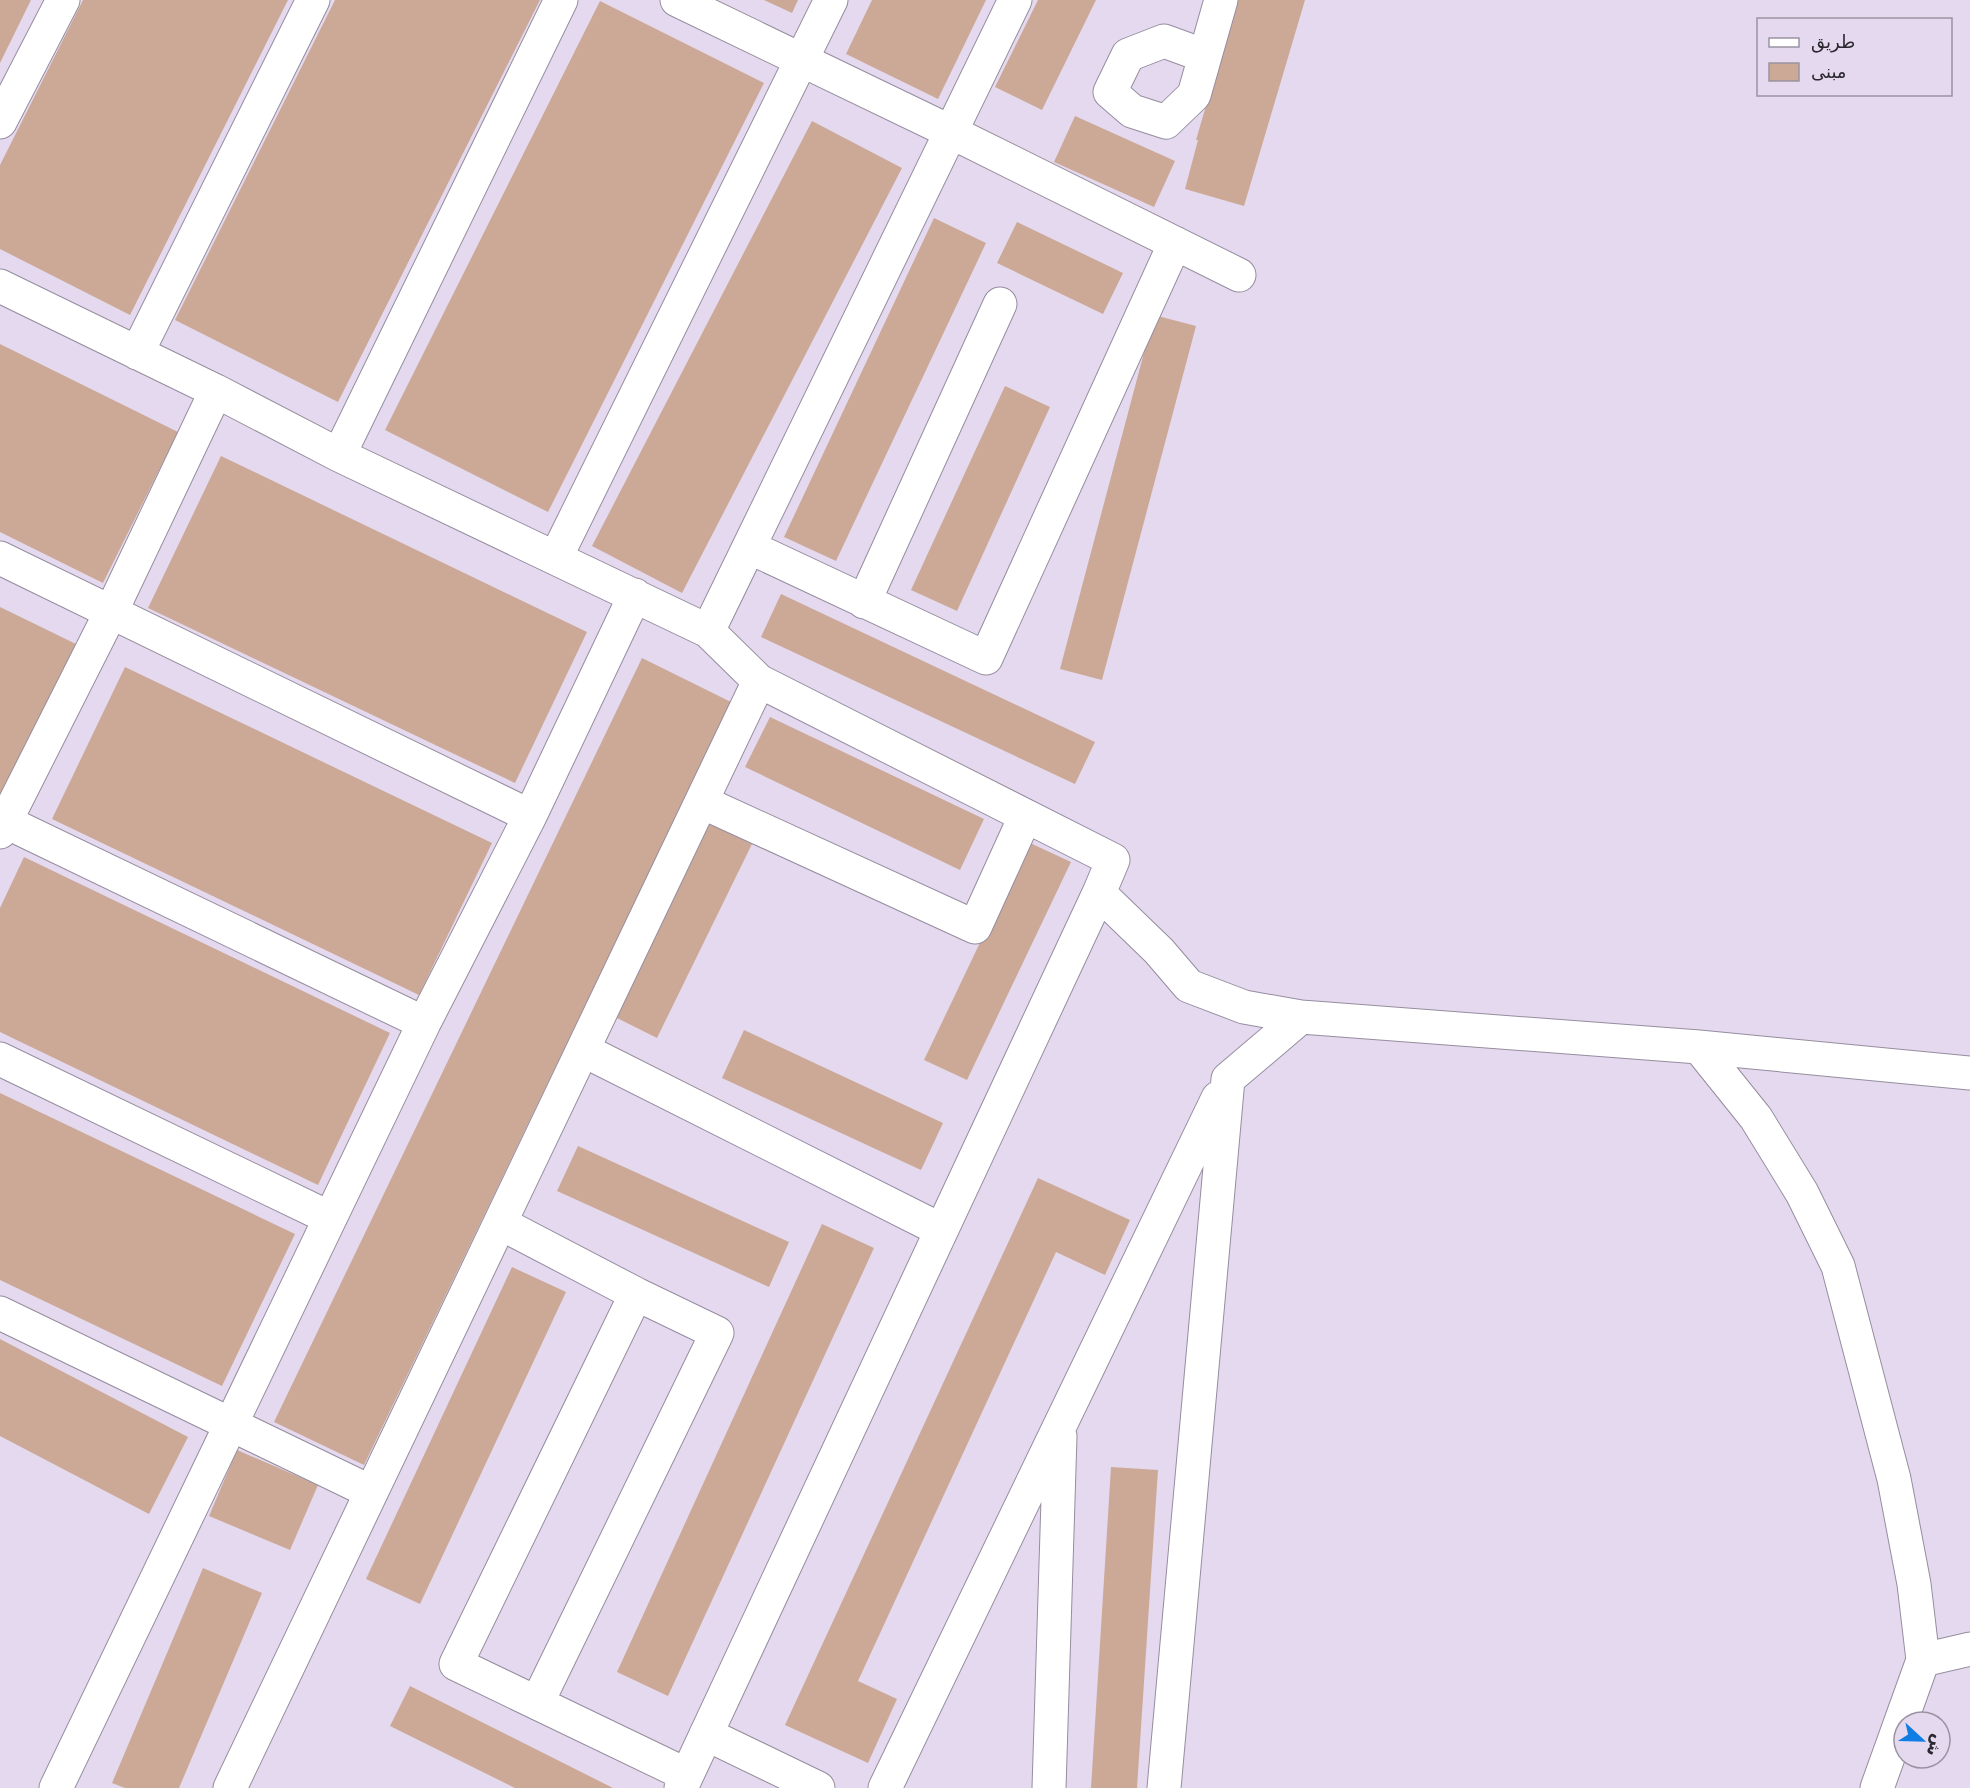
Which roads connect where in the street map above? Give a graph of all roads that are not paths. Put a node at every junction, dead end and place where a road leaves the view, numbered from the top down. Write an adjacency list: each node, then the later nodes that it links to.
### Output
1 (63, 0): 10 (street)
2 (314, 0): 16 (street)
3 (561, 0): 18 (street)
4 (677, 0): 9 (street)
5 (831, 0): 9 (street)
6 (1015, 0): 11 (street)
7 (1221, 0): 8 (street)
8 (1205, 56)
9 (801, 61): 11 (street); 20 (street)
10 (0, 122)
11 (951, 132): 12 (street); 19 (street)
12 (1175, 243): 13 (street); 23 (street)
13 (1239, 275)
14 (0, 286): 16 (street)
15 (1000, 304): 23 (street)
16 (137, 353): 17 (street)
17 (216, 391): 18 (street); 24 (street)
18 (339, 455): 20 (street)
19 (749, 547): 23 (street); 25 (street)
20 (556, 557): 22 (street)
21 (0, 558): 24 (street)
22 (635, 595): 25 (street); 28 (street)
23 (864, 602)
24 (111, 612): 28 (street); 30 (street)
25 (708, 631): 26 (street)
26 (759, 681): 27 (street); 29 (street)
27 (702, 802): 29 (street); 35 (street)
28 (530, 816): 33 (street)
29 (1025, 817): 31 (street)
30 (2, 824): 33 (street)
31 (1099, 893): 32 (street); 41 (street)
32 (1301, 1017): 34 (street); 38 (street)
33 (424, 1023): 39 (street)
34 (1699, 1047): 37 (street); 48 (street)
35 (583, 1050): 40 (street); 41 (street)
36 (0, 1059): 39 (street)
37 (1970, 1073)
38 (1227, 1079): 45 (street); 57 (street)
39 (330, 1218): 44 (street)
40 (500, 1223): 42 (street); 46 (street)
41 (941, 1230): 50 (street)
42 (636, 1294): 49 (street); 49 (street)
43 (0, 1313): 44 (street)
44 (231, 1425): 46 (street); 52 (street)
45 (1060, 1425): 55 (street); 56 (street)
46 (371, 1492): 53 (street)
47 (1970, 1649): 48 (street)
48 (1923, 1660): 58 (street)
49 (537, 1703): 51 (street)
50 (706, 1734): 51 (street); 54 (street)
51 (684, 1781)
52 (56, 1788)
53 (230, 1788)
54 (818, 1788)
55 (885, 1788)
56 (1049, 1788)
57 (1164, 1788)
58 (1877, 1788)

